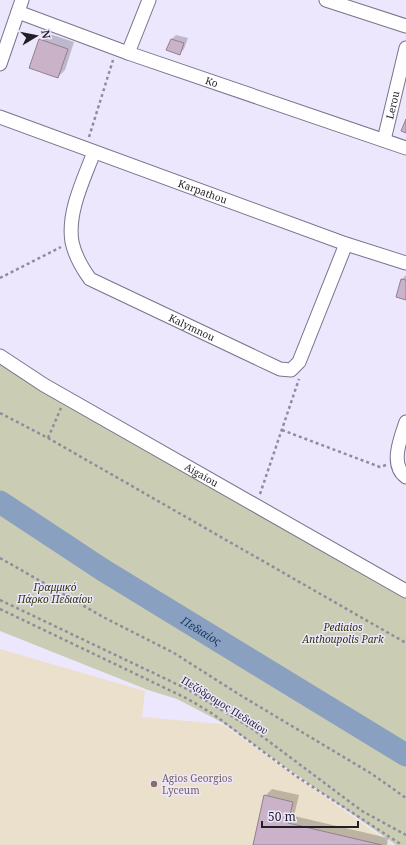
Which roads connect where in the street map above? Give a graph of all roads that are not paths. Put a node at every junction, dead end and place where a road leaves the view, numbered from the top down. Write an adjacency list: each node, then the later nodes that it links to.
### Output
1 (149, 0): 6 (street)
2 (326, 0): 4 (street)
3 (20, 6): 6 (street, Ko); 7 (street)
4 (406, 26)
5 (406, 48): 9 (street, Lerou)
6 (122, 51): 9 (street, Ko)
7 (0, 64)
8 (0, 117): 11 (street, Karpathou)
9 (384, 140): 10 (street, Ko)
10 (406, 148)
11 (90, 150): 12 (street, Karpathou); 12 (street, Kalymnou)
12 (346, 244): 13 (street, Karpathou)
13 (406, 261)
14 (0, 356): 17 (street, Aigaiou)
15 (406, 422): 16 (street)
16 (406, 477)
17 (406, 590)

